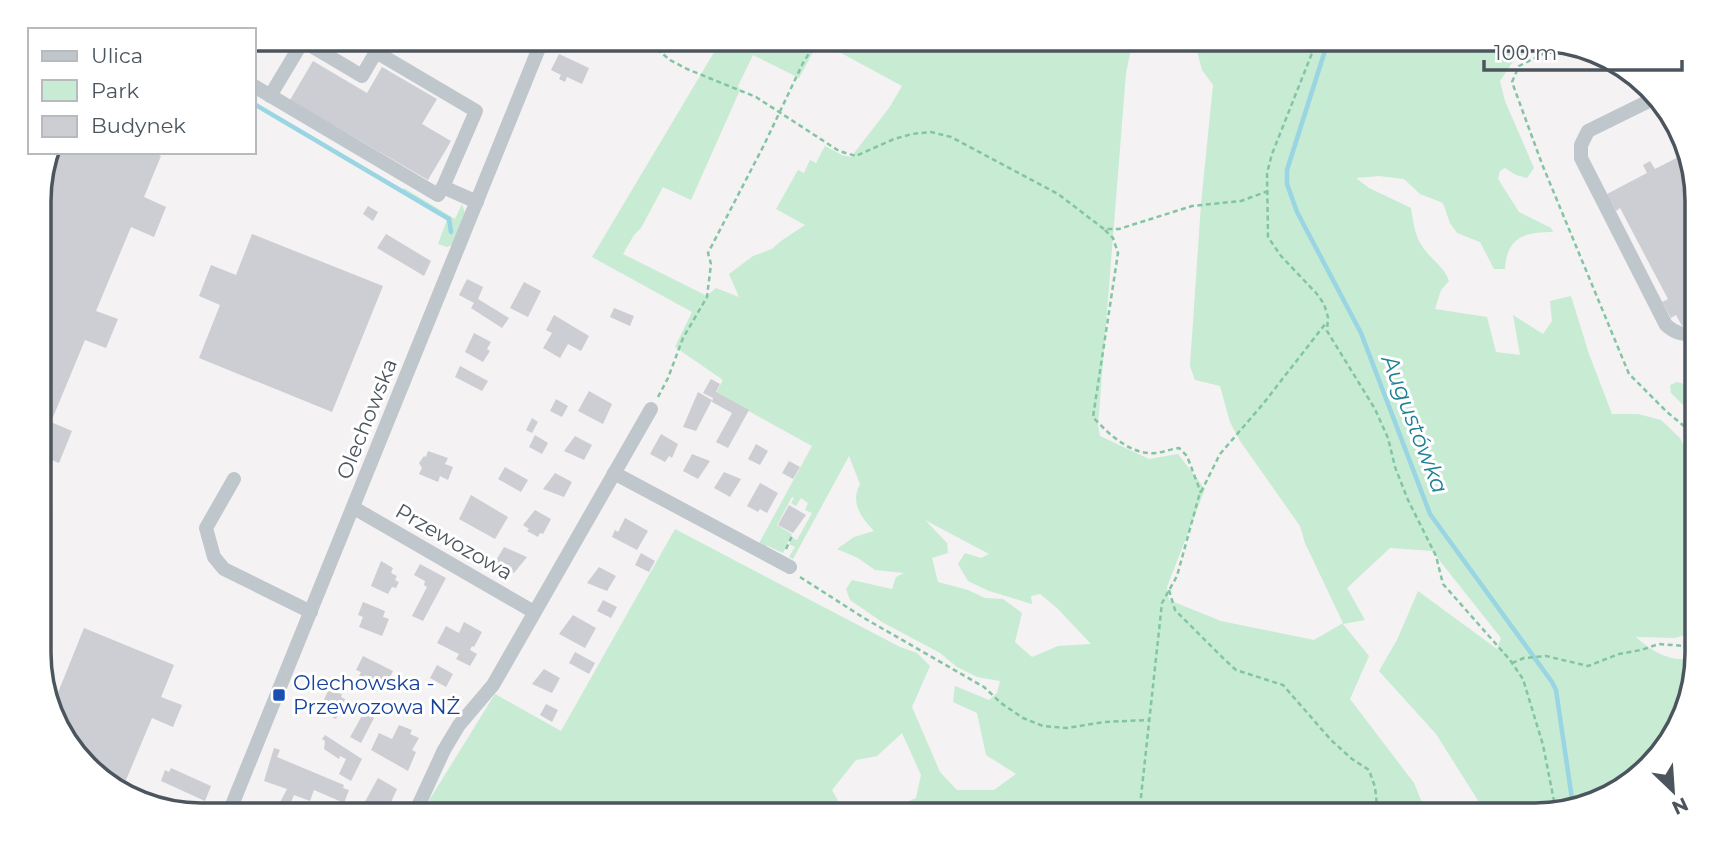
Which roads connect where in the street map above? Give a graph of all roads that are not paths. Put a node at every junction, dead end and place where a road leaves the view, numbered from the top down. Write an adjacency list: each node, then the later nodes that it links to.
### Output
1 (297, 51): 5 (street)
2 (320, 51): 7 (street)
3 (538, 51): 8 (street, Olechowska)
4 (256, 87): 5 (street)
5 (270, 96): 7 (street)
6 (1647, 102): 9 (street)
7 (443, 187): 8 (street)
8 (477, 202): 13 (street, Olechowska)
9 (1685, 334)
10 (651, 409): 11 (street)
11 (614, 473): 14 (street); 16 (street)
12 (234, 479): 15 (street)
13 (354, 508): 15 (street, Olechowska); 16 (street, Przewozowa)
14 (784, 564)
15 (312, 612): 17 (street, Olechowska)
16 (534, 612): 18 (street)
17 (233, 803)
18 (420, 803)

